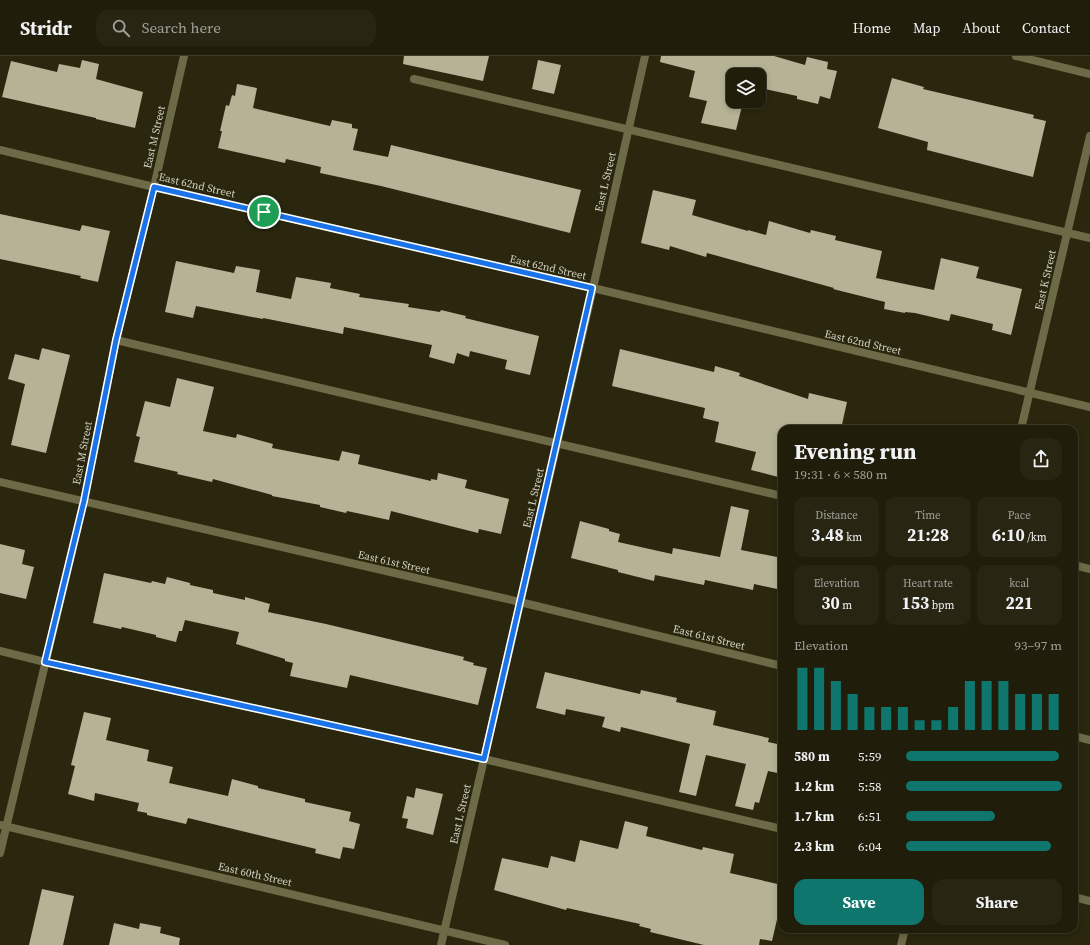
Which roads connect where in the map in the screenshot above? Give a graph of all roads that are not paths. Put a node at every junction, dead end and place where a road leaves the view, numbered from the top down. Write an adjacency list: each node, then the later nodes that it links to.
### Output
1 (184, 56): 9 (street, East M Street)
2 (645, 56): 6 (street, East L Street)
3 (1016, 56): 4 (street)
4 (1090, 74)
5 (414, 78): 6 (street)
6 (628, 129): 10 (street); 12 (street, East L Street)
7 (1090, 136): 10 (street, East K Street)
8 (0, 150): 9 (street, East 62nd Street)
9 (154, 187): 12 (street, East 62nd Street); 13 (street, East M Street)
10 (1067, 233): 11 (street); 14 (street, East K Street)
11 (1090, 238)
12 (592, 288): 14 (street, East 62nd Street); 17 (street, East L Street)
13 (116, 340): 17 (street); 20 (street, East M Street)
14 (1029, 393): 15 (street, East 62nd Street); 16 (street, East K Street)
15 (1090, 407)
16 (1022, 425)
17 (557, 443): 19 (street); 23 (street, East L Street)
18 (0, 482): 20 (street, East 61st Street)
19 (778, 495)
20 (84, 501): 23 (street, East 61st Street); 25 (street, East M Street)
21 (1078, 566): 22 (street)
22 (1090, 568)
23 (520, 602): 26 (street, East 61st Street); 29 (street, East L Street)
24 (0, 651): 25 (street)
25 (45, 662): 29 (street); 30 (street, East M Street)
26 (778, 665)
27 (1078, 737): 28 (street)
28 (1090, 740)
29 (484, 759): 31 (street); 35 (street, East L Street)
30 (3, 825): 32 (street, East M Street); 35 (street, East 60th Street)
31 (778, 828)
32 (0, 853)
33 (1078, 898): 34 (street)
34 (1090, 901)
35 (444, 930): 37 (street, East L Street); 38 (street, East 60th Street)
36 (904, 933): 39 (street)
37 (441, 945)
38 (505, 945)
39 (901, 945)

